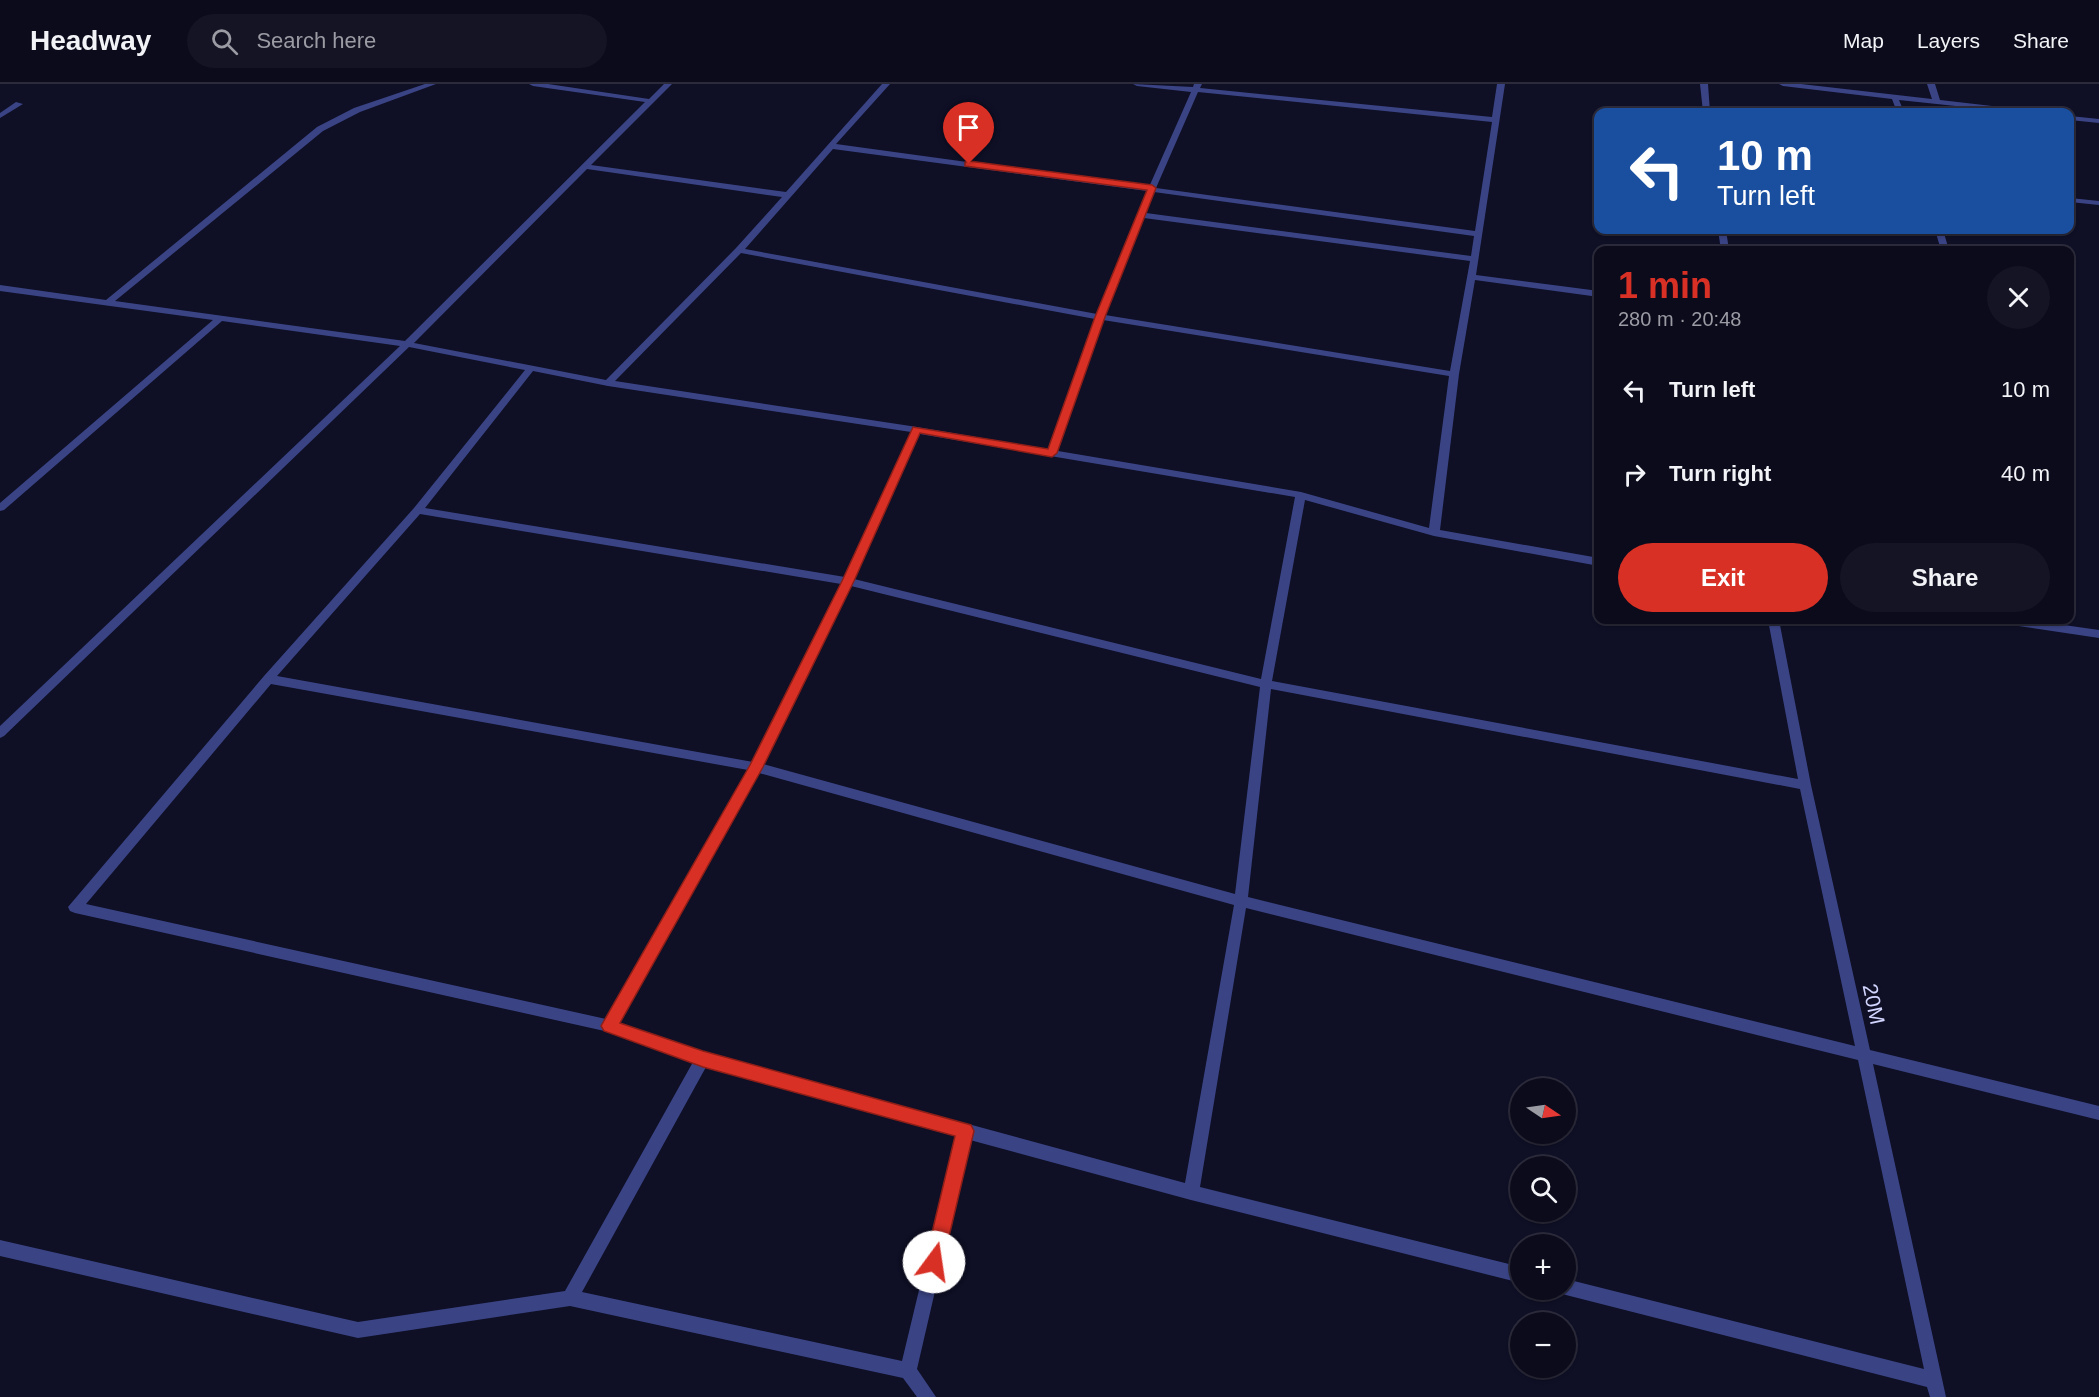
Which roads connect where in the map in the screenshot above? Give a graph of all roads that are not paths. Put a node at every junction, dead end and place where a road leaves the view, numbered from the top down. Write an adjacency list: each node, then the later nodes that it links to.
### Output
1 (432, 84): 35 (street)
2 (533, 84): 12 (street)
3 (668, 84): 12 (street)
4 (886, 84): 22 (street)
5 (1137, 84): 10 (street)
6 (1501, 84): 20 (street)
7 (1704, 84): 15 (street)
8 (1783, 84): 11 (street)
9 (1931, 84): 13 (street)
10 (1197, 88): 20 (street); 24 (street)
11 (1895, 97): 13 (street); 16 (street)
12 (651, 101): 23 (street)
13 (1937, 102): 17 (street)
14 (19, 104): 18 (street)
15 (1707, 108)
16 (1899, 108)
17 (1990, 108)
18 (0, 116)
19 (2074, 118): 21 (street)
20 (1496, 120): 29 (street)
21 (2099, 121)
22 (831, 146): 24 (street); 25 (street)
23 (585, 166): 25 (street); 38 (street)
24 (1152, 188): 28 (street); 29 (street)
25 (788, 195): 30 (street)
26 (2074, 200): 27 (street)
27 (2099, 203)
28 (1141, 215): 31 (street); 36 (street)
29 (1479, 234): 31 (street)
30 (739, 250): 36 (street); 41 (street)
31 (1475, 259): 32 (street)
32 (1472, 277): 34 (street); 40 (street)
33 (0, 288): 35 (street)
34 (1594, 293)
35 (108, 303): 37 (street)
36 (1100, 317): 40 (street); 43 (street)
37 (220, 318): 38 (street); 45 (street)
38 (407, 344): 39 (street); 55 (street)
39 (532, 368): 41 (street); 46 (street)
40 (1454, 374): 47 (street)
41 (608, 383): 42 (street)
42 (916, 429): 43 (street); 49 (street)
43 (1052, 453): 44 (street)
44 (1301, 495): 47 (street); 54 (street)
45 (0, 508)
46 (418, 510): 49 (street); 53 (street)
47 (1434, 533): 48 (street)
48 (1594, 561)
49 (848, 581): 54 (street); 56 (street)
50 (1775, 624): 57 (street, 20M)
51 (2061, 624): 52 (street)
52 (2099, 634)
53 (268, 679): 56 (street); 59 (street)
54 (1266, 684): 57 (street); 58 (street)
55 (0, 733)
56 (756, 767): 58 (street); 59 (street)
57 (1805, 785): 60 (street, 20M)
58 (1241, 901): 60 (street); 64 (street)
59 (609, 1026): 61 (street)
60 (1864, 1056): 62 (street); 70 (street, 20M)
61 (703, 1059): 63 (street); 68 (street)
62 (2099, 1113)
63 (965, 1131): 64 (street); 69 (street)
64 (1191, 1192): 66 (street)
65 (0, 1248): 68 (street)
66 (1510, 1272)
67 (1576, 1290): 70 (street)
68 (570, 1298): 69 (street)
69 (908, 1371): 71 (street)
70 (1934, 1380): 72 (street, 20M)
71 (928, 1397)
72 (1938, 1397)

